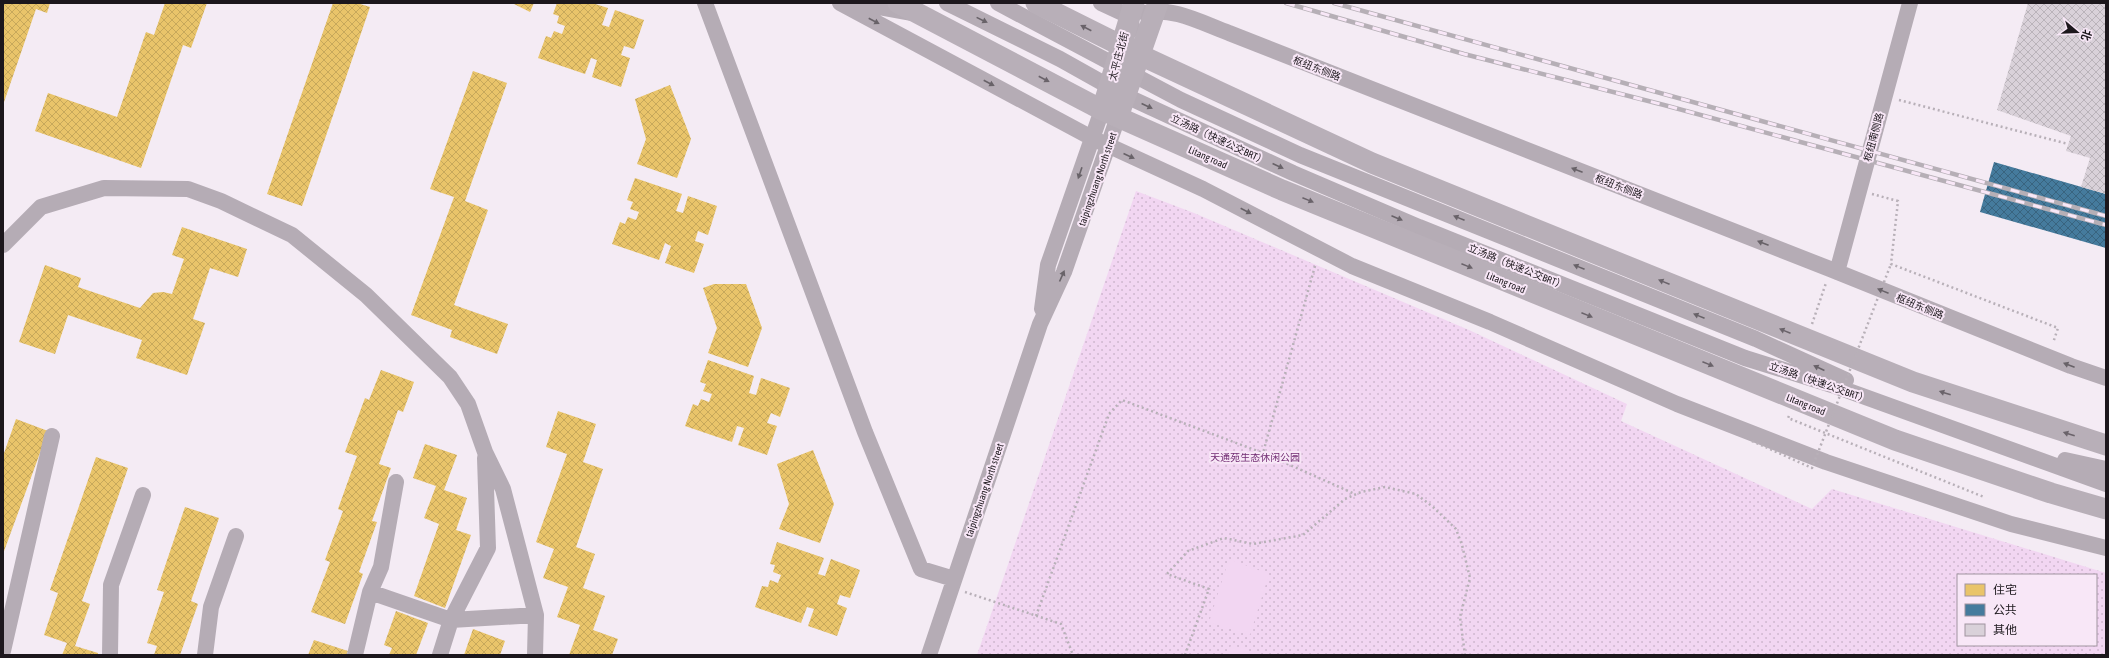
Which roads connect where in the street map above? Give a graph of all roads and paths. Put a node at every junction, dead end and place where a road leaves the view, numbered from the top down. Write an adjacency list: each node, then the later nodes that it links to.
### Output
1 (705, 3): 47 (street)
2 (840, 3): 19 (street, one-way to 19)
3 (856, 3): 12 (street, Litang road)
4 (898, 3): 12 (main road, Litang road)
5 (947, 3): 16 (street, 立汤路（快速公交BRT）, one-way to 16)
6 (998, 3): 15 (street, 立汤路（快速公交BRT）)
7 (1036, 3): 13 (main road, one-way to 7)
8 (1101, 3): 11 (street)
9 (1910, 3): 17 (street, 枢纽南侧路)
10 (1157, 6): 11 (street, 枢纽东侧路); 14 (main road); 26 (street, 枢纽东侧路, one-way to 10)
11 (1131, 10): 13 (main road, 太平庄北街); 14 (street)
12 (923, 16): 18 (main road, Litang road, one-way to 18)
13 (1121, 46): 14 (main road); 15 (main road, 太平庄北街)
14 (1140, 55): 15 (main road, taipingzhuang North street); 29 (main road, one-way to 14)
15 (1124, 70): 16 (main road, taipingzhuang North street); 38 (street, 立汤路（快速公交BRT）, one-way to 15)
16 (1117, 92): 18 (main road, taipingzhuang North street); 40 (street, 立汤路（快速公交BRT）, one-way to 40)
17 (1884, 96): 20 (path); 22 (street, 枢纽南侧路)
18 (1110, 114): 19 (street, taipingzhuang North street); 21 (street, taipingzhuang North street); 44 (main road, Litang road, one-way to 44)
19 (1092, 138): 21 (street); 27 (street, taipingzhuang North street, one-way to 27)
20 (2068, 144)
21 (1108, 146): 27 (street, taipingzhuang North street, one-way to 21); 46 (street, one-way to 46)
22 (1859, 191): 24 (path); 26 (street, 枢纽南侧路)
23 (3, 245): 36 (street)
24 (1891, 264): 28 (path); 32 (path, bridge)
25 (1315, 266): 37 (path)
26 (1834, 271): 29 (path); 30 (street, 枢纽东侧路, one-way to 26)
27 (1040, 324): 47 (street, taipingzhuang North street)
28 (2058, 328)
29 (1807, 340): 35 (main road, one-way to 29)
30 (2106, 378)
31 (1788, 418): 32 (path)
32 (1826, 433): 34 (path, bridge); 43 (path)
33 (52, 436): 49 (street)
34 (1752, 441)
35 (2106, 445)
36 (485, 452): 50 (street); 52 (street)
37 (1263, 453): 42 (path); 51 (path)
38 (2106, 469)
39 (396, 482): 48 (street)
40 (2106, 484)
41 (143, 494): 54 (street)
42 (1356, 494): 61 (path); 62 (path)
43 (1988, 499)
44 (2106, 509)
45 (236, 536): 55 (street)
46 (2106, 548)
47 (952, 583): 51 (path); 59 (street, taipingzhuang North street)
48 (370, 592): 52 (street); 56 (street)
49 (7, 615): 53 (street)
50 (536, 615): 52 (street); 58 (street)
51 (1036, 616): 60 (path)
52 (451, 620): 57 (street)
53 (3, 651)
54 (110, 655)
55 (205, 655)
56 (355, 655)
57 (440, 655)
58 (535, 655)
59 (929, 655)
60 (1073, 655)
61 (1185, 655)
62 (1465, 655)

